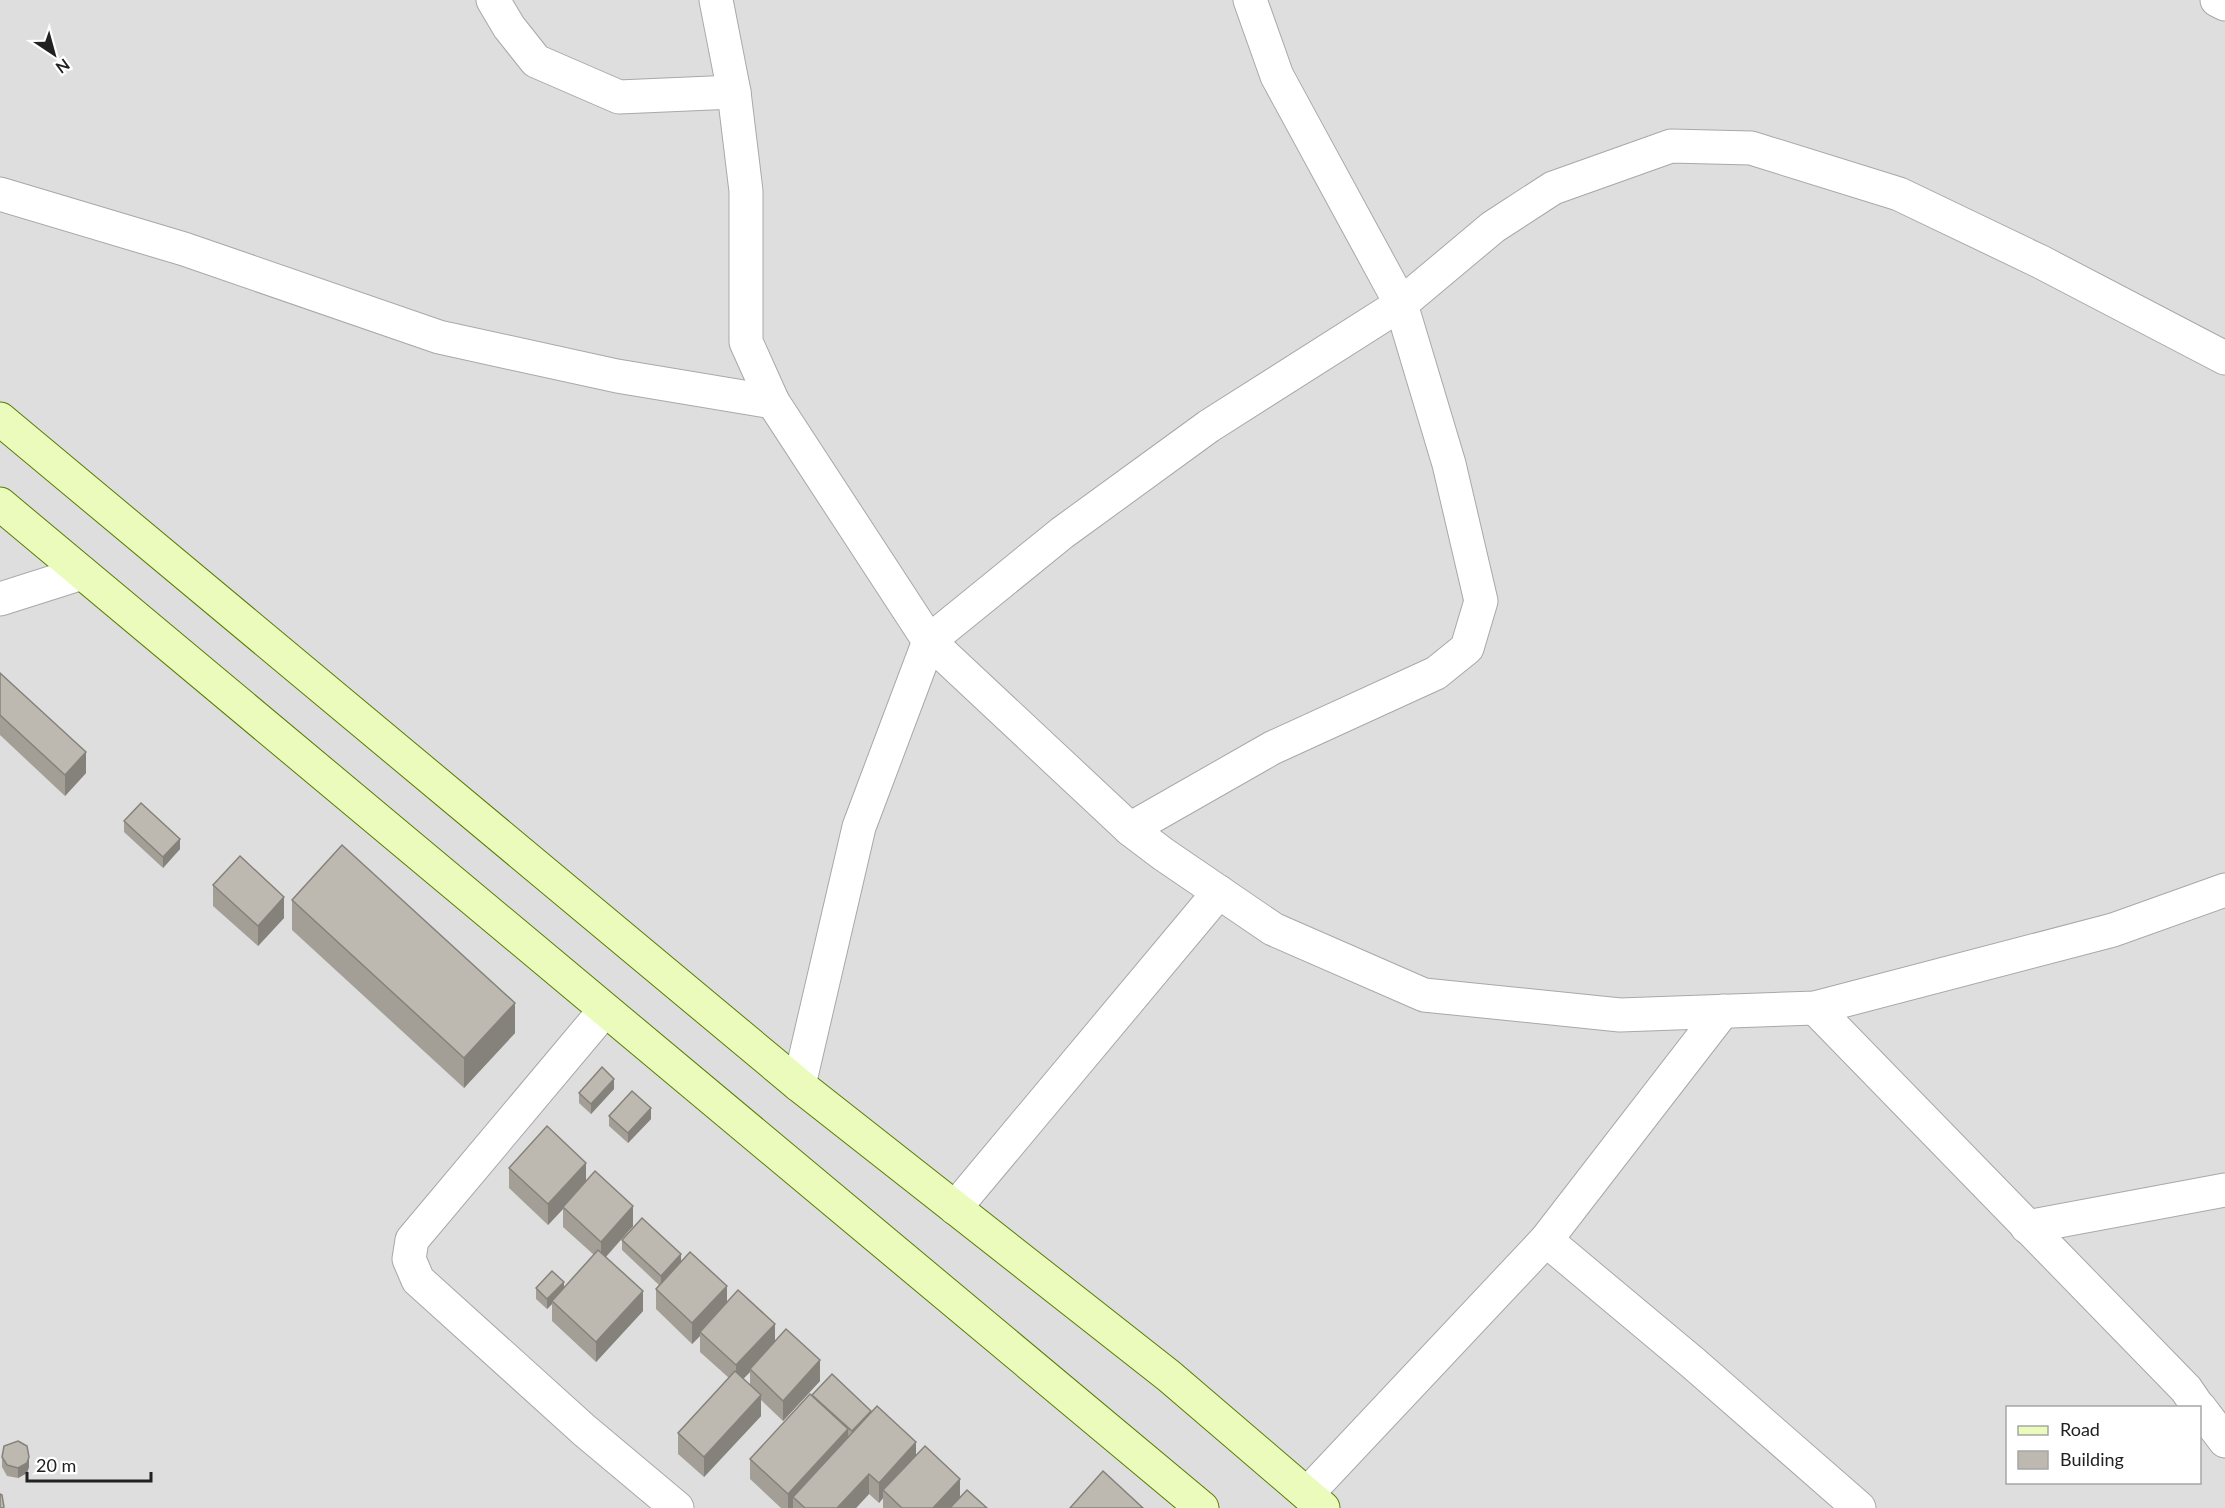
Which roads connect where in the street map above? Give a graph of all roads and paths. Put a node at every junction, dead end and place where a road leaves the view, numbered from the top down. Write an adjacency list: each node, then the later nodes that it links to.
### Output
1 (494, 0): 6 (street)
2 (716, 0): 6 (street)
3 (1250, 0): 8 (street)
4 (2217, 0): 5 (street)
5 (2225, 4)
6 (734, 93): 10 (street)
7 (0, 194): 10 (street)
8 (1401, 304): 9 (street); 15 (street); 16 (street)
9 (2225, 358)
10 (773, 402): 15 (street)
11 (0, 419): 22 (main road)
12 (0, 504): 13 (main road)
13 (82, 573): 14 (street); 20 (main road)
14 (0, 599)
15 (929, 641): 16 (street); 22 (street)
16 (1130, 829): 18 (street)
17 (2225, 890): 19 (street)
18 (1219, 892): 21 (street); 24 (street)
19 (1815, 1008): 21 (street); 25 (street)
20 (604, 1011): 31 (street); 32 (main road)
21 (1723, 1011): 26 (street)
22 (799, 1085): 24 (main road)
23 (2225, 1190): 25 (street)
24 (955, 1208): 30 (main road)
25 (2027, 1227): 27 (street)
26 (1546, 1240): 30 (street); 33 (street)
27 (2198, 1406)
28 (2201, 1411): 29 (street)
29 (2225, 1442)
30 (1315, 1501)
31 (677, 1508)
32 (1202, 1508)
33 (1859, 1508)

